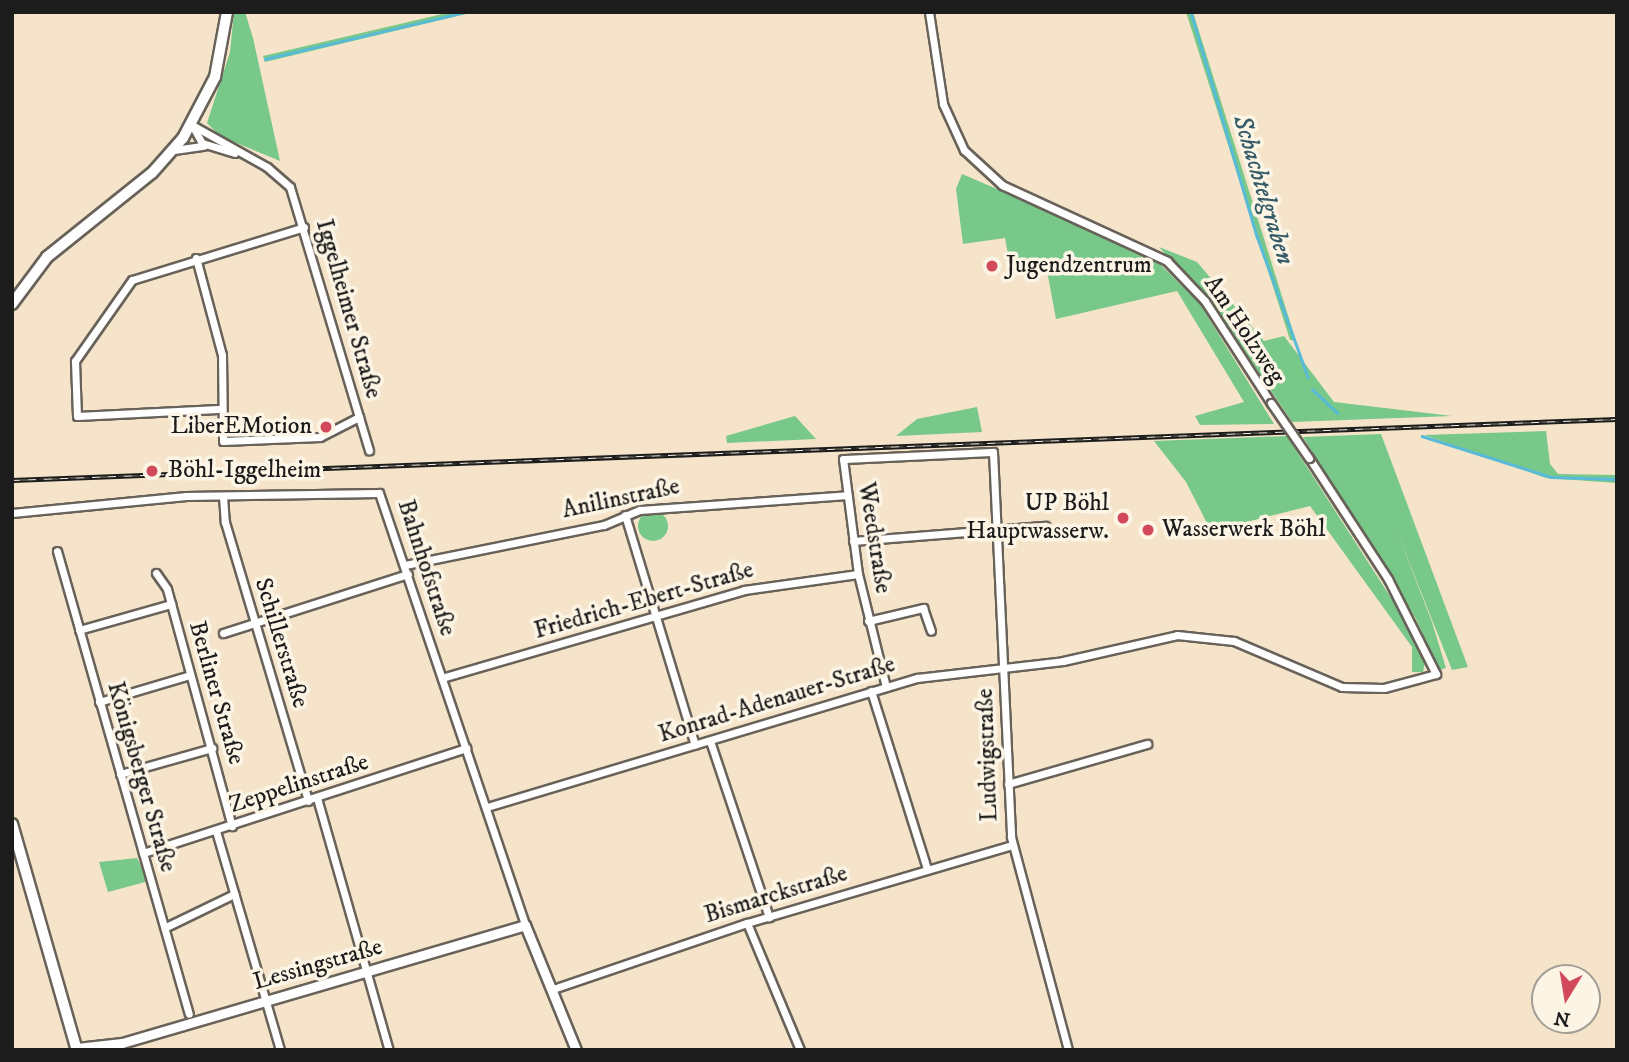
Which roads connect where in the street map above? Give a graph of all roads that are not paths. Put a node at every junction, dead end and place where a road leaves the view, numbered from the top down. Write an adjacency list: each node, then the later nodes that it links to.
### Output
1 (227, 12): 3 (main road)
2 (929, 12): 34 (street, Am Holzweg, bridge)
3 (192, 125): 4 (street); 5 (main road); 6 (street)
4 (208, 147): 5 (street); 6 (street)
5 (174, 151): 9 (main road)
6 (241, 155): 7 (street, Iggelheimer Straße)
7 (304, 227): 8 (street); 11 (street, Iggelheimer Straße)
8 (196, 258): 10 (street); 10 (street)
9 (12, 304)
10 (218, 410): 11 (street)
11 (359, 417): 12 (street, Iggelheimer Straße)
12 (369, 450)
13 (993, 452): 14 (street, Weedstraße); 19 (street, Ludwigstraße)
14 (847, 495): 17 (street, Anilinstraße); 20 (street, Weedstraße)
15 (223, 496): 16 (street, Bahnhofstraße); 22 (street, Bahnhofstraße); 29 (street, Schillerstraße)
16 (12, 513)
17 (625, 515): 22 (street, Anilinstraße); 27 (street)
18 (1045, 526): 19 (street)
19 (997, 531): 20 (street); 33 (street, Ludwigstraße)
20 (853, 541): 25 (street, Weedstraße)
21 (57, 551): 30 (street, Königsberger Straße)
22 (405, 565): 24 (street, Bahnhofstraße)
23 (156, 573): 26 (street, Berliner Straße)
24 (408, 574): 29 (street); 36 (street, Bahnhofstraße)
25 (858, 574): 27 (street, Friedrich-Ebert-Straße); 28 (street, Weedstraße)
26 (171, 604): 30 (street); 35 (street, Berliner Straße)
27 (658, 615): 36 (street, Friedrich-Ebert-Straße); 42 (street)
28 (868, 621): 31 (street); 37 (street, Weedstraße)
29 (256, 624): 32 (street); 48 (street, Schillerstraße)
30 (79, 629): 39 (street, Königsberger Straße)
31 (931, 631)
32 (223, 633)
33 (1005, 667): 34 (street, Konrad-Adenauer-Straße); 37 (street, Konrad-Adenauer-Straße); 46 (street, Ludwigstraße)
34 (1436, 674)
35 (190, 675): 39 (street); 43 (street, Berliner Straße)
36 (442, 678): 44 (street, Bahnhofstraße)
37 (886, 687): 38 (street, Konrad-Adenauer-Straße)
38 (871, 691): 40 (street, Konrad-Adenauer-Straße); 55 (street)
39 (99, 702): 45 (street, Königsberger Straße)
40 (710, 741): 42 (street, Konrad-Adenauer-Straße); 57 (street)
41 (1147, 744): 46 (street)
42 (695, 745): 49 (street, Konrad-Adenauer-Straße)
43 (212, 748): 45 (street); 51 (street, Berliner Straße)
44 (466, 748): 47 (street, Zeppelinstraße); 49 (street, Bahnhofstraße)
45 (120, 774): 54 (street, Königsberger Straße)
46 (1008, 784): 53 (street, Ludwigstraße)
47 (317, 798): 48 (street, Zeppelinstraße); 61 (street)
48 (308, 801): 51 (street, Zeppelinstraße)
49 (487, 807): 59 (street, Bahnhofstraße)
50 (12, 824): 66 (main road)
51 (233, 826): 52 (street, Zeppelinstraße)
52 (216, 831): 54 (street, Zeppelinstraße); 56 (street)
53 (1012, 845): 55 (street, Bismarckstraße); 72 (street, Ludwigstraße)
54 (142, 853): 60 (street, Königsberger Straße)
55 (927, 869): 57 (street, Bismarckstraße)
56 (234, 894): 60 (street); 63 (street)
57 (769, 917): 58 (street, Bismarckstraße)
58 (747, 923): 62 (street, Bismarckstraße); 71 (street)
59 (525, 925): 61 (street, Lessingstraße); 62 (street)
60 (166, 927): 64 (street, Königsberger Straße)
61 (367, 970): 63 (street, Lessingstraße); 69 (street)
62 (553, 989): 70 (street)
63 (267, 1000): 65 (street, Lessingstraße); 68 (street)
64 (189, 1014)
65 (121, 1043): 66 (street, Lessingstraße); 67 (street, Lessingstraße)
66 (77, 1049)
67 (110, 1050)
68 (280, 1050)
69 (389, 1050)
70 (576, 1050)
71 (800, 1050)
72 (1068, 1050)

